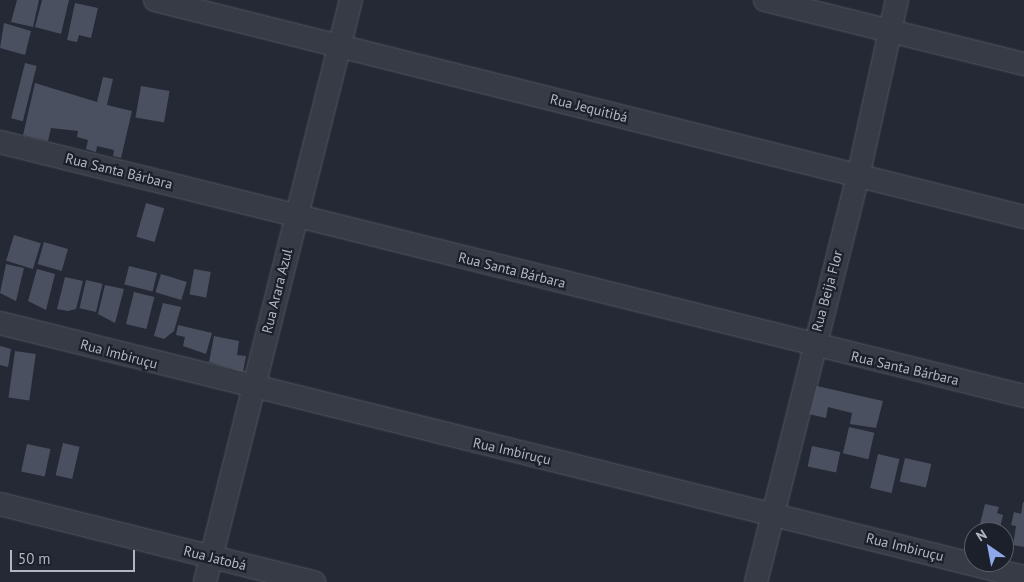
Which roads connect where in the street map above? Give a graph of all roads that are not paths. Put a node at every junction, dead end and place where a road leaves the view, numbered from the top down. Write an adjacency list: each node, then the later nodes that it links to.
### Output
1 (154, 0): 6 (street, Rua Jequitibá)
2 (351, 0): 6 (street, Rua Arara Azul)
3 (766, 0): 5 (street)
4 (897, 0): 5 (street, Rua Beija Flor)
5 (890, 31): 7 (street); 9 (street, Rua Beija Flor)
6 (340, 45): 9 (street, Rua Jequitibá); 10 (street, Rua Arara Azul)
7 (1024, 64)
8 (0, 142): 10 (street, Rua Santa Bárbara)
9 (858, 177): 11 (street, Rua Jequitibá); 13 (street, Rua Beija Flor)
10 (296, 216): 13 (street, Rua Santa Bárbara); 14 (street, Rua Arara Azul)
11 (1024, 217)
12 (0, 323): 14 (street, Rua Imbiruçu)
13 (812, 346): 15 (street, Rua Santa Bárbara); 17 (street, Rua Beija Flor)
14 (253, 389): 17 (street, Rua Imbiruçu); 18 (street, Rua Arara Azul)
15 (1024, 396)
16 (0, 504): 18 (street, Rua Jatobá)
17 (773, 514): 19 (street, Rua Imbiruçu); 22 (street, Rua Beija Flor)
18 (212, 557): 20 (street, Rua Arara Azul); 21 (street, Rua Jatobá)
19 (1024, 577)
20 (205, 582)
21 (314, 582)
22 (756, 582)

